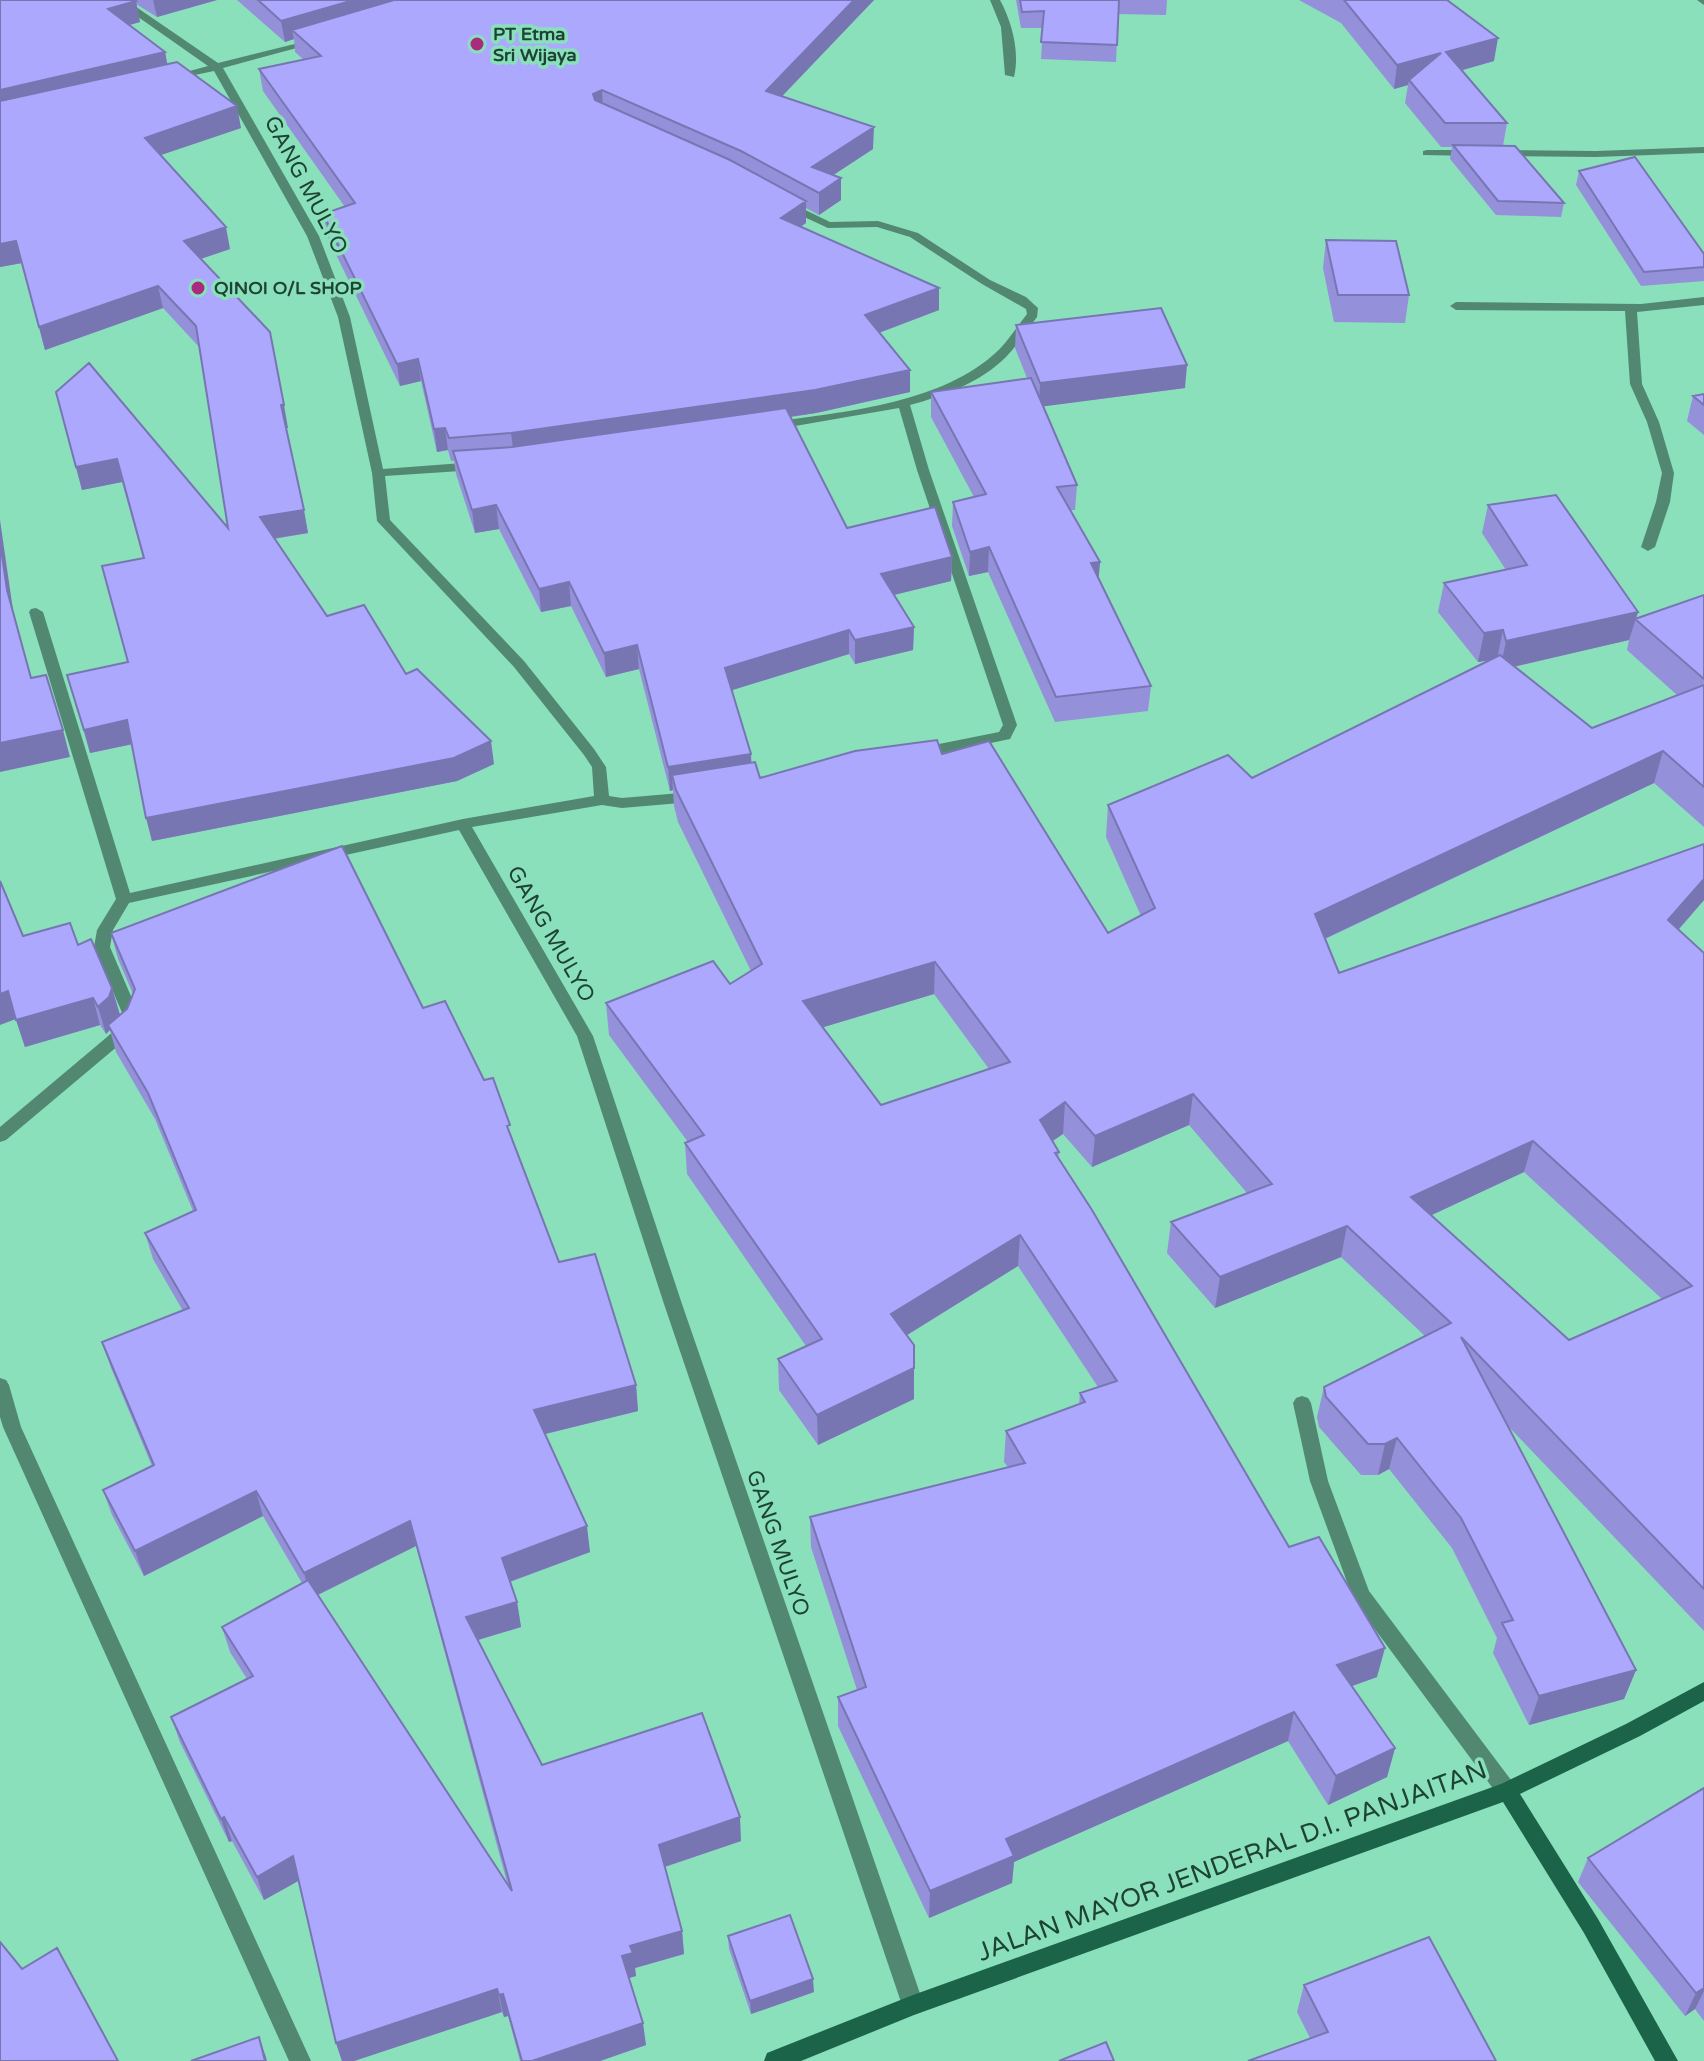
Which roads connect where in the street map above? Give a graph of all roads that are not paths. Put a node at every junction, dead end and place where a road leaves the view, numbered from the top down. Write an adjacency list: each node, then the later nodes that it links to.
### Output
1 (119, 0): 4 (street)
2 (995, 0): 5 (street)
3 (331, 35): 4 (street)
4 (218, 68): 6 (street); 16 (street, GANG MULYO)
5 (1010, 75)
6 (156, 83)
7 (1704, 150): 8 (street)
8 (1427, 153)
9 (781, 201): 13 (street)
10 (1704, 301): 12 (street)
11 (1456, 306): 12 (street)
12 (1631, 307): 17 (street)
13 (903, 401): 14 (street); 19 (street)
14 (753, 429)
15 (484, 465): 16 (street)
16 (378, 473): 21 (street, GANG MULYO)
17 (1648, 547)
18 (36, 612): 23 (street)
19 (903, 757)
20 (714, 794): 21 (street)
21 (602, 800): 22 (street)
22 (463, 824): 23 (street); 29 (street, GANG MULYO)
23 (124, 899): 24 (street)
24 (0, 1136)
25 (0, 1385): 30 (street)
26 (1302, 1403): 28 (street)
27 (1704, 1691): 28 (main road)
28 (1507, 1791): 29 (main road, JALAN MAYOR JENDERAL D.I. PANJAITAN); 32 (main road, JALAN MAYOR JENDERAL D.I. PANJAITAN)
29 (913, 2005): 31 (main road, JALAN MAYOR JENDERAL D.I. PANJAITAN)
30 (300, 2061)
31 (775, 2061)
32 (1667, 2061)

